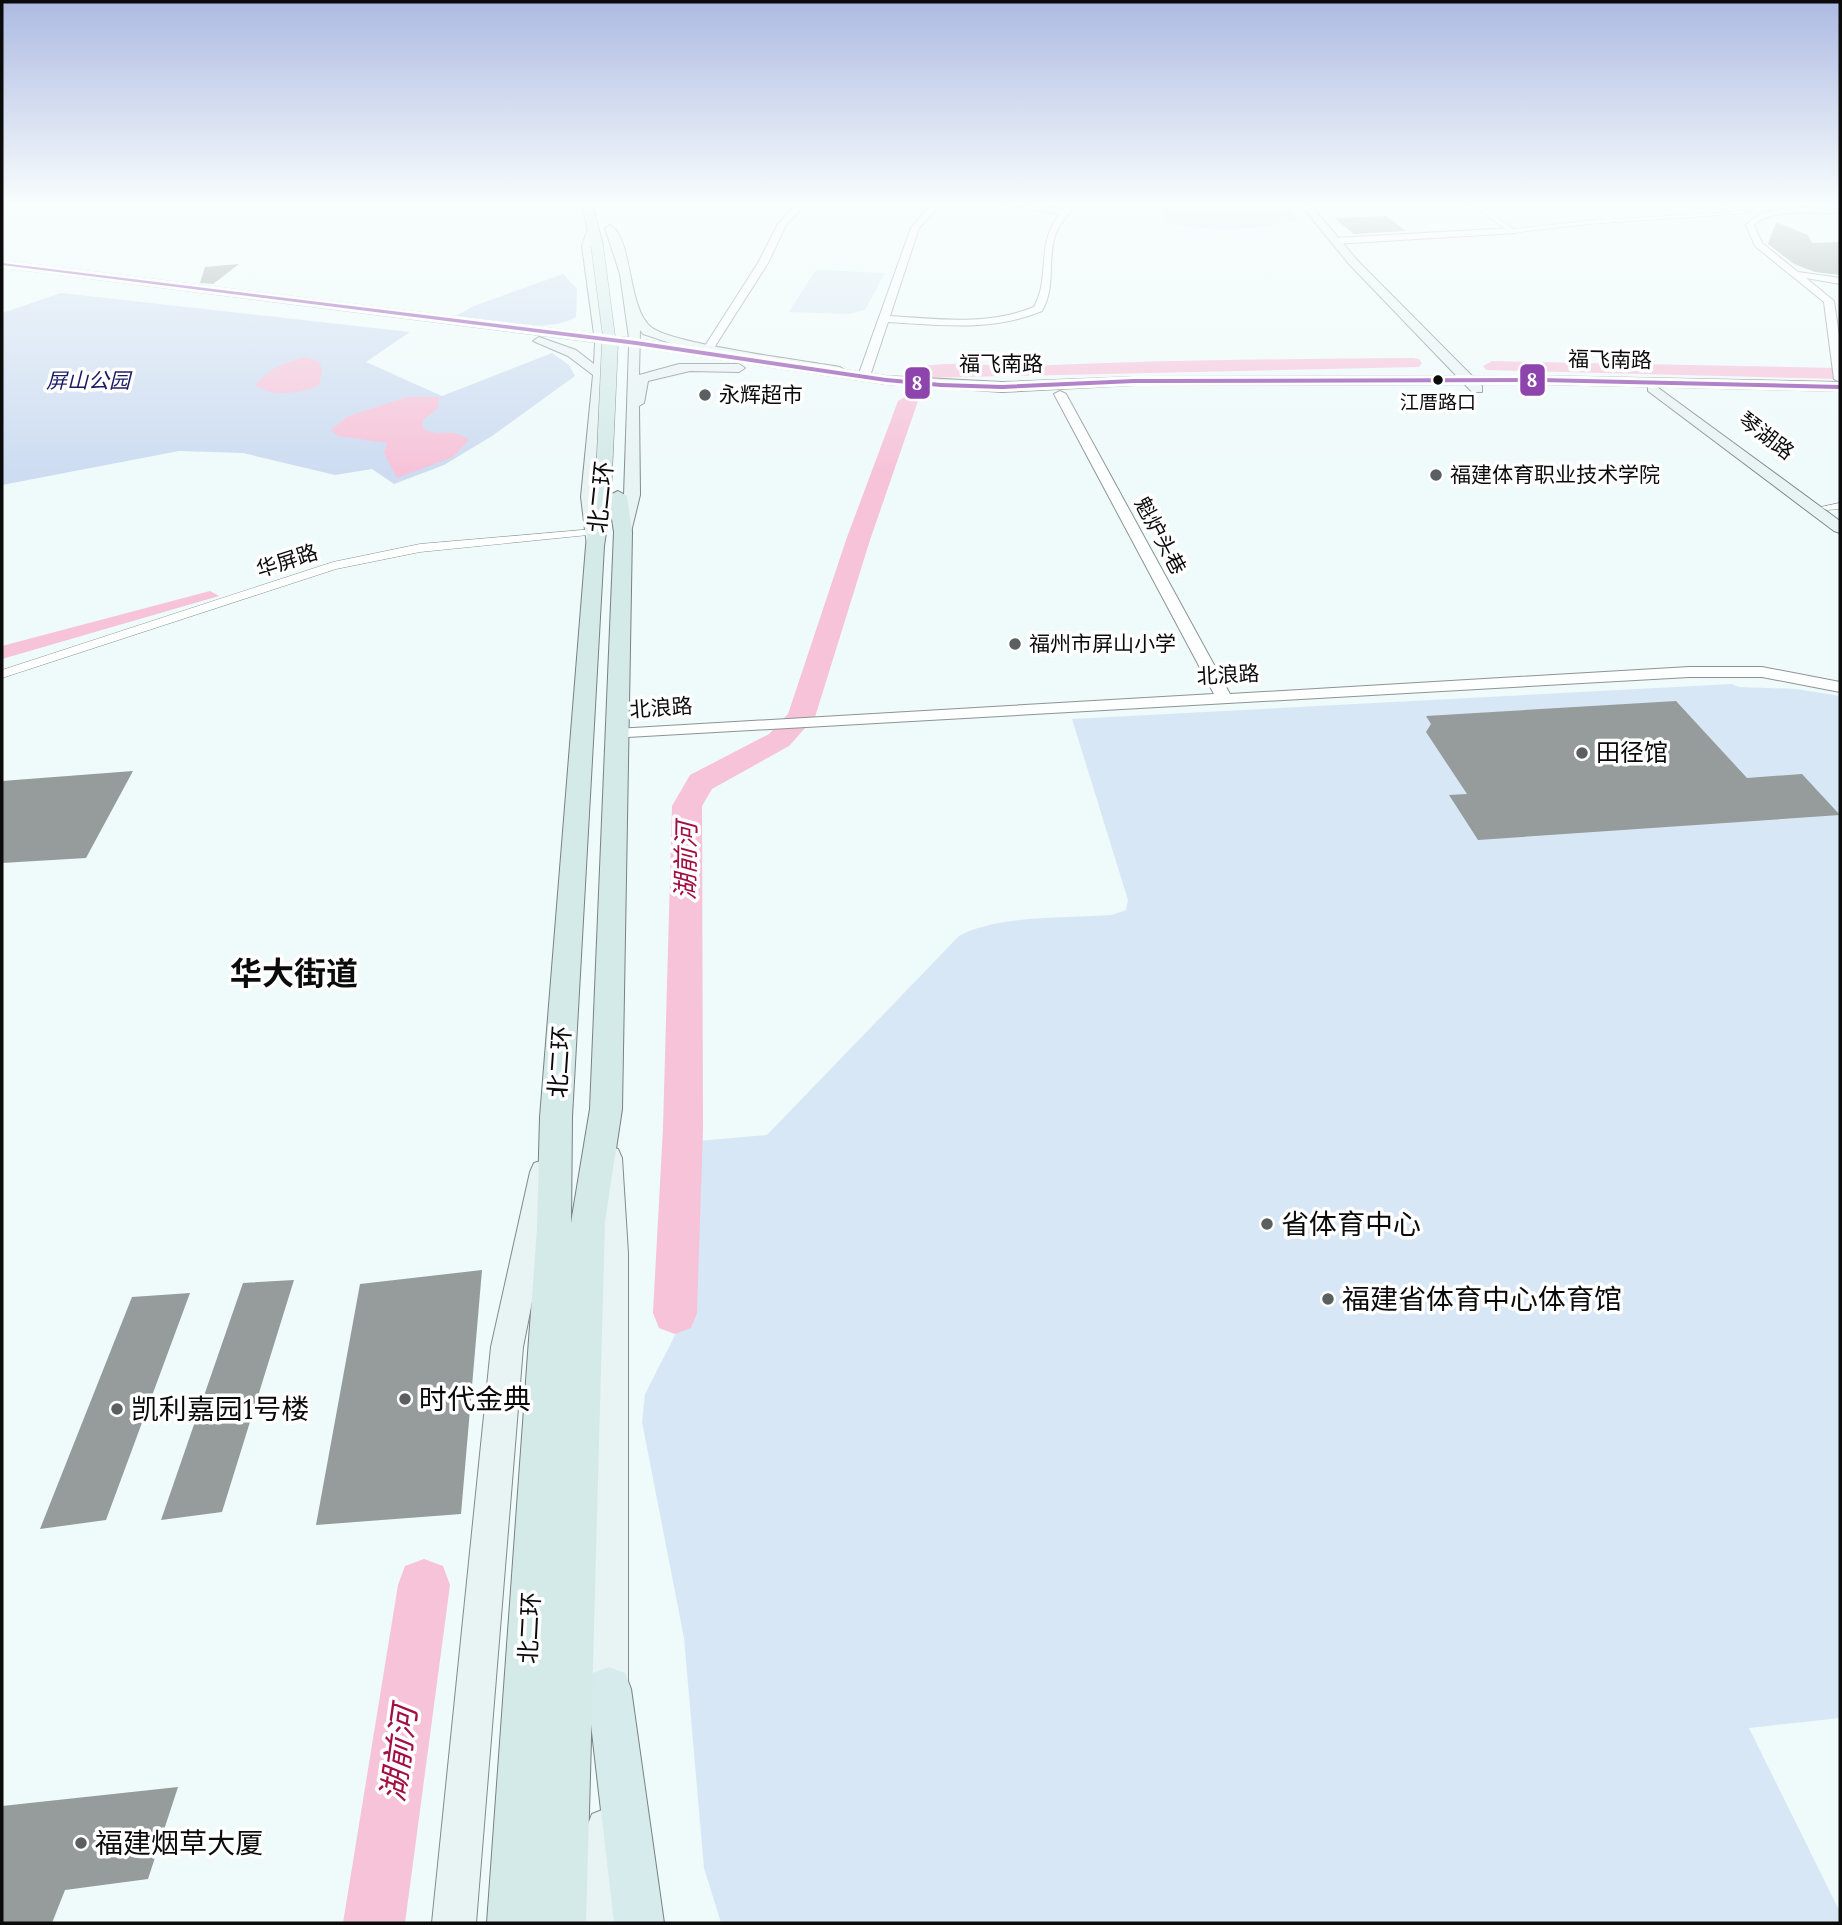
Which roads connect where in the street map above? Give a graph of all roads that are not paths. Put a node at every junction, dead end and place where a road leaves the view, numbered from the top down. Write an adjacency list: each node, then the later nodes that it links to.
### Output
1 (159, 294): 16 (main road, 福飞南路)
2 (240, 294): 17 (main road, 福飞南路)
3 (584, 294): 17 (main road)
4 (595, 294): 13 (main road)
5 (605, 294): 34 (highway, 北二环, bridge)
6 (629, 294): 13 (main road); 14 (main road)
7 (743, 294): 20 (street)
8 (893, 294): 15 (street)
9 (1044, 294): 15 (street)
10 (1373, 294): 26 (main road)
11 (1382, 294): 26 (main road)
12 (1822, 294): 22 (street)
13 (595, 297): 18 (main road)
14 (633, 312): 19 (main road); 20 (main road)
15 (885, 319): 24 (street)
16 (445, 328): 18 (main road, 福飞南路); 23 (main road)
17 (545, 332): 18 (main road, 福飞南路)
18 (601, 342): 19 (main road, 福飞南路); 23 (main road)
19 (636, 347): 21 (main road, 福飞南路); 24 (main road, 福飞南路); 29 (main road)
20 (708, 349): 24 (main road)
21 (739, 368): 30 (main road, 福飞南路); 33 (main road)
22 (1839, 371): 25 (street)
23 (600, 374): 32 (main road)
24 (864, 376): 26 (main road, 福飞南路)
25 (1840, 377)
26 (1466, 385): 27 (main road, 福飞南路); 28 (main road, 福飞南路); 30 (main road, 福飞南路)
27 (1840, 387)
28 (1660, 388): 31 (main road, 福飞南路); 35 (main road, 琴湖路); 37 (main road)
29 (634, 394): 32 (main road); 33 (main road)
30 (1060, 394): 42 (street, 魁炉头巷)
31 (1840, 394)
32 (598, 397): 39 (main road)
33 (632, 420): 38 (main road)
34 (610, 496): 38 (highway, 北二环); 39 (highway, 北二环)
35 (1833, 507): 36 (main road, 琴湖路)
36 (1840, 517)
37 (1840, 528)
38 (623, 532): 43 (highway, 北二环)
39 (595, 539): 40 (street, 华屏路); 45 (highway, 北二环)
40 (2, 674)
41 (1840, 687): 42 (street, 北浪路)
42 (1224, 698): 43 (street, 北浪路)
43 (616, 734): 44 (highway, 北二环)
44 (606, 1109): 46 (highway, 北二环); 47 (main road)
45 (556, 1116): 46 (highway, 北二环); 48 (main road)
46 (571, 1225): 49 (highway, 北二环); 50 (highway, 北二环)
47 (609, 1689): 51 (main road); 52 (main road)
48 (454, 1923)
49 (512, 1923)
50 (561, 1923)
51 (606, 1923)
52 (639, 1923)

